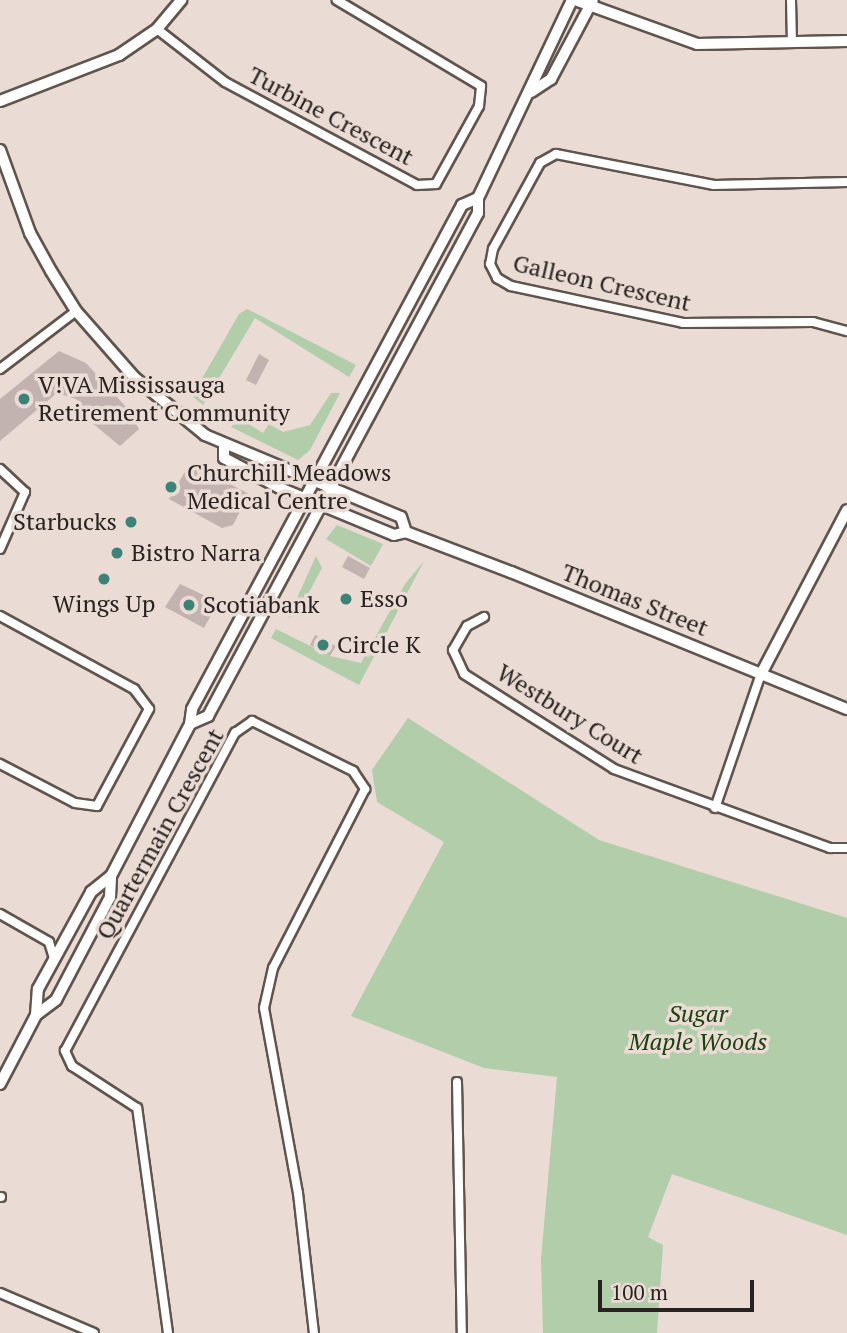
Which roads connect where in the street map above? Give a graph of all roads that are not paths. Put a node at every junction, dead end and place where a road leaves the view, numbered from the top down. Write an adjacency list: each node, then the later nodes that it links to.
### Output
1 (181, 0): 6 (main road)
2 (337, 0): 6 (street, Turbine Crescent)
3 (574, 0): 5 (main road); 9 (main road)
4 (791, 0): 8 (street)
5 (591, 3): 8 (main road); 9 (main road)
6 (157, 29): 10 (main road)
7 (847, 41): 8 (main road)
8 (792, 43)
9 (531, 92): 13 (main road)
10 (0, 101)
11 (0, 150): 14 (main road, Thomas Street)
12 (847, 182): 15 (street, Galleon Crescent)
13 (478, 198): 19 (main road); 20 (main road)
14 (76, 311): 16 (street); 17 (main road, Thomas Street)
15 (847, 331)
16 (0, 369)
17 (223, 445): 19 (main road, Thomas Street); 21 (main road, Thomas Street)
18 (0, 469): 25 (street)
19 (313, 482): 20 (main road, Thomas Street); 21 (main road)
20 (330, 489): 22 (main road); 24 (main road, Thomas Street)
21 (304, 498): 22 (main road, Thomas Street); 30 (main road)
22 (321, 505): 24 (main road, Thomas Street); 30 (main road)
23 (847, 510): 28 (main road)
24 (407, 532): 28 (main road, Thomas Street)
25 (0, 549)
26 (0, 616): 31 (street)
27 (484, 617): 32 (street, Westbury Court)
28 (761, 674): 29 (main road, Thomas Street); 32 (street)
29 (847, 709)
30 (190, 724): 34 (main road)
31 (0, 764)
32 (715, 808): 33 (street, Westbury Court)
33 (847, 848)
34 (111, 876): 36 (main road); 39 (main road)
35 (0, 914): 37 (street)
36 (68, 934): 37 (street); 38 (main road)
37 (49, 942): 38 (street)
38 (54, 958): 39 (main road)
39 (36, 1016): 41 (main road)
40 (457, 1082): 46 (street)
41 (0, 1084)
42 (0, 1293): 43 (street)
43 (94, 1333)
44 (168, 1333): 45 (street, Quartermain Crescent)
45 (314, 1333)
46 (462, 1333)

